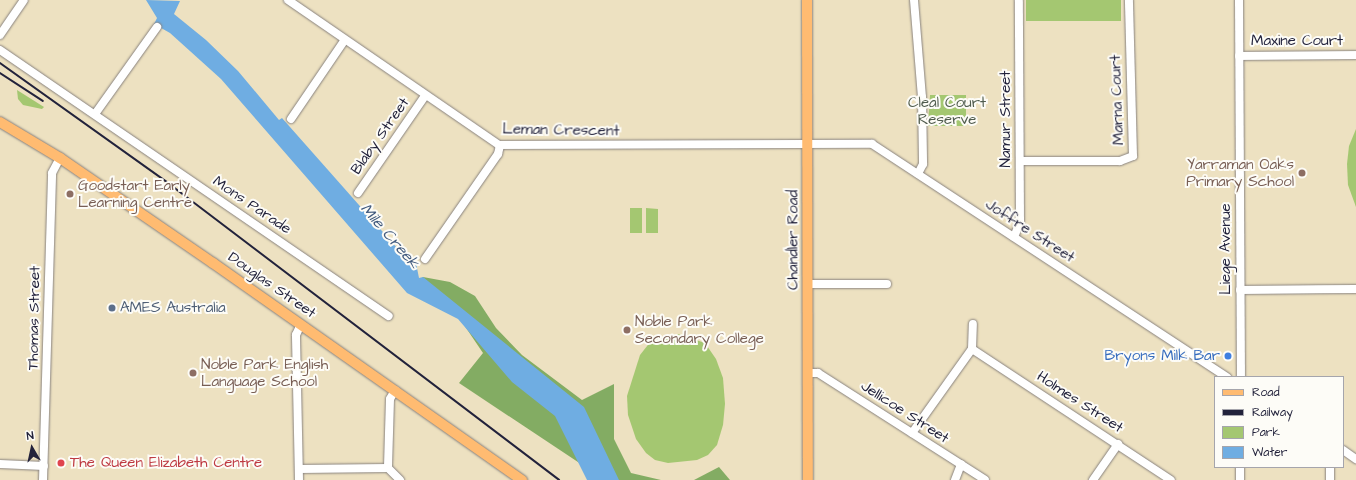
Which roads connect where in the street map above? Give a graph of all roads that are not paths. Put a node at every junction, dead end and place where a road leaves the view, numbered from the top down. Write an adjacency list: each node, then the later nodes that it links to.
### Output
1 (24, 0): 9 (street)
2 (288, 0): 10 (street, Leman Crescent)
3 (807, 0): 18 (main road, Chandler Road)
4 (914, 0): 22 (street)
5 (1019, 0): 21 (street, Namur Street)
6 (1129, 0): 21 (street, Marna Court)
7 (1239, 0): 13 (street, Liege Avenue)
8 (157, 27): 15 (street)
9 (0, 35)
10 (344, 41): 14 (street, Leman Crescent); 16 (street)
11 (0, 50): 15 (street, Mons Parade)
12 (1356, 55): 13 (street, Maxine Court)
13 (1239, 56): 29 (street, Liege Avenue)
14 (425, 96): 19 (street, Leman Crescent); 23 (street, Blaby Street)
15 (95, 114): 30 (street, Mons Parade)
16 (292, 119)
17 (0, 122): 20 (main road, Douglas Street)
18 (807, 144): 19 (street, Leman Crescent); 22 (street, Joffre Street); 26 (main road, Chandler Road)
19 (500, 145): 25 (street)
20 (60, 158): 31 (main road, Douglas Street); 44 (street, Thomas Street)
21 (1020, 161): 24 (street, Namur Street)
22 (918, 174): 24 (street, Joffre Street)
23 (358, 193)
24 (1014, 237): 35 (street, Joffre Street)
25 (425, 259)
26 (808, 284): 27 (street); 34 (main road, Chandler Road)
27 (887, 284)
28 (1356, 289): 29 (street)
29 (1240, 290): 36 (street, Liege Avenue)
30 (389, 316)
31 (301, 324): 37 (main road, Douglas Street); 48 (street)
32 (973, 324): 33 (street)
33 (972, 349): 38 (street); 39 (street, Holmes Street)
34 (808, 373): 38 (street, Jellicoe Street); 53 (main road, Chandler Road)
35 (1225, 376)
36 (1241, 376)
37 (395, 390): 45 (street); 52 (main road, Douglas Street)
38 (912, 433): 43 (street, Jellicoe Street)
39 (1118, 444): 56 (street); 57 (street, Holmes Street)
40 (1344, 451): 41 (street)
41 (1356, 458)
42 (0, 464): 44 (street)
43 (960, 464): 54 (street); 55 (street, Jellicoe Street)
44 (44, 466): 49 (street, Thomas Street)
45 (388, 468): 48 (street); 51 (street)
46 (1240, 468): 58 (street)
47 (1330, 468): 59 (street)
48 (299, 469): 50 (street)
49 (43, 480)
50 (299, 480)
51 (400, 480)
52 (522, 480)
53 (808, 480)
54 (954, 480)
55 (985, 480)
56 (1093, 480)
57 (1171, 480)
58 (1240, 480)
59 (1330, 480)

